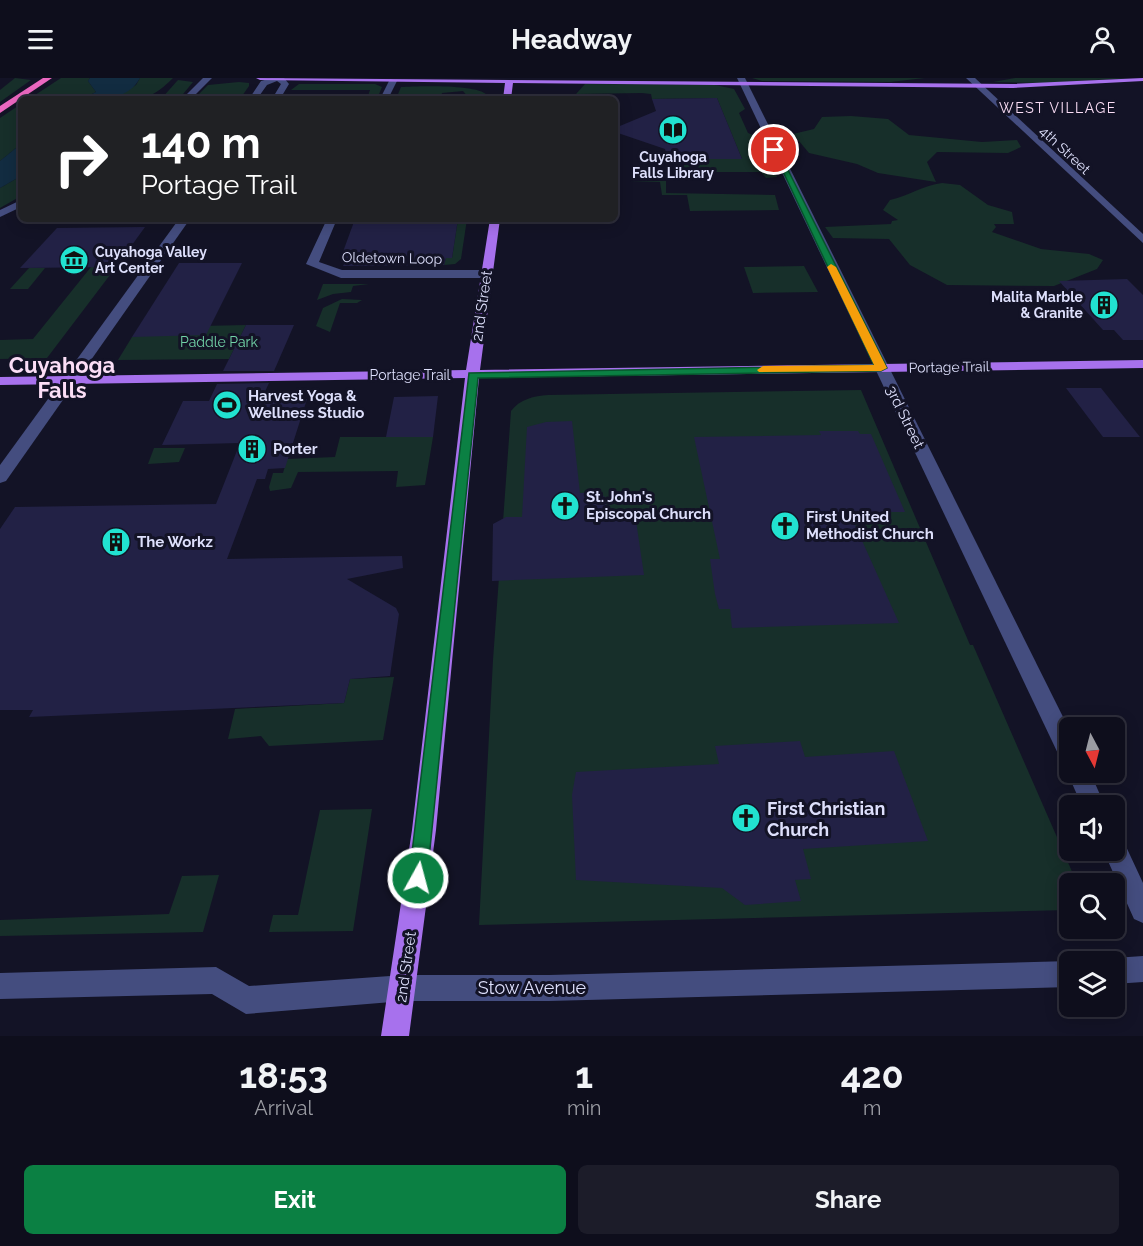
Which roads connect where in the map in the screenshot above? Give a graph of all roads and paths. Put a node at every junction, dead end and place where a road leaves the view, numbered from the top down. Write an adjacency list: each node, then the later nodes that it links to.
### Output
1 (48, 78): 13 (highway)
2 (208, 78): 14 (street)
3 (260, 78): 4 (main road)
4 (279, 78): 10 (main road); 15 (street); 16 (street)
5 (932, 78): 12 (main road)
6 (1000, 78): 11 (main road)
7 (1143, 79): 11 (main road)
8 (510, 80): 9 (main road); 10 (main road); 18 (main road)
9 (742, 80): 12 (main road); 29 (street, 3rd Street)
10 (393, 81): 17 (street)
11 (973, 82): 12 (main road); 26 (street, 4th Street)
12 (890, 84)
13 (21, 96)
14 (189, 96)
15 (255, 96)
16 (278, 96)
17 (386, 96)
18 (507, 96)
19 (18, 98): 20 (highway)
20 (0, 110)
21 (18, 205): 22 (street)
22 (0, 214)
23 (183, 222): 31 (street)
24 (331, 222): 27 (street, Oldetown Loop)
25 (495, 222): 27 (main road, 2nd Street)
26 (1143, 240)
27 (487, 274): 30 (main road, 2nd Street)
28 (1143, 364): 29 (main road, Portage Trail)
29 (881, 368): 30 (main road, Portage Trail); 34 (street, 3rd Street)
30 (472, 375): 31 (main road, Portage Trail); 41 (main road, 2nd Street)
31 (69, 380): 32 (main road, Portage Trail); 33 (street)
32 (0, 381)
33 (0, 477)
34 (1059, 732)
35 (1120, 861): 36 (street)
36 (1143, 910)
37 (1143, 969): 38 (street)
38 (1125, 970)
39 (1059, 974): 41 (street, Stow Avenue)
40 (0, 986): 41 (street, Stow Avenue)
41 (404, 988): 42 (main road, 2nd Street)
42 (394, 1036)

